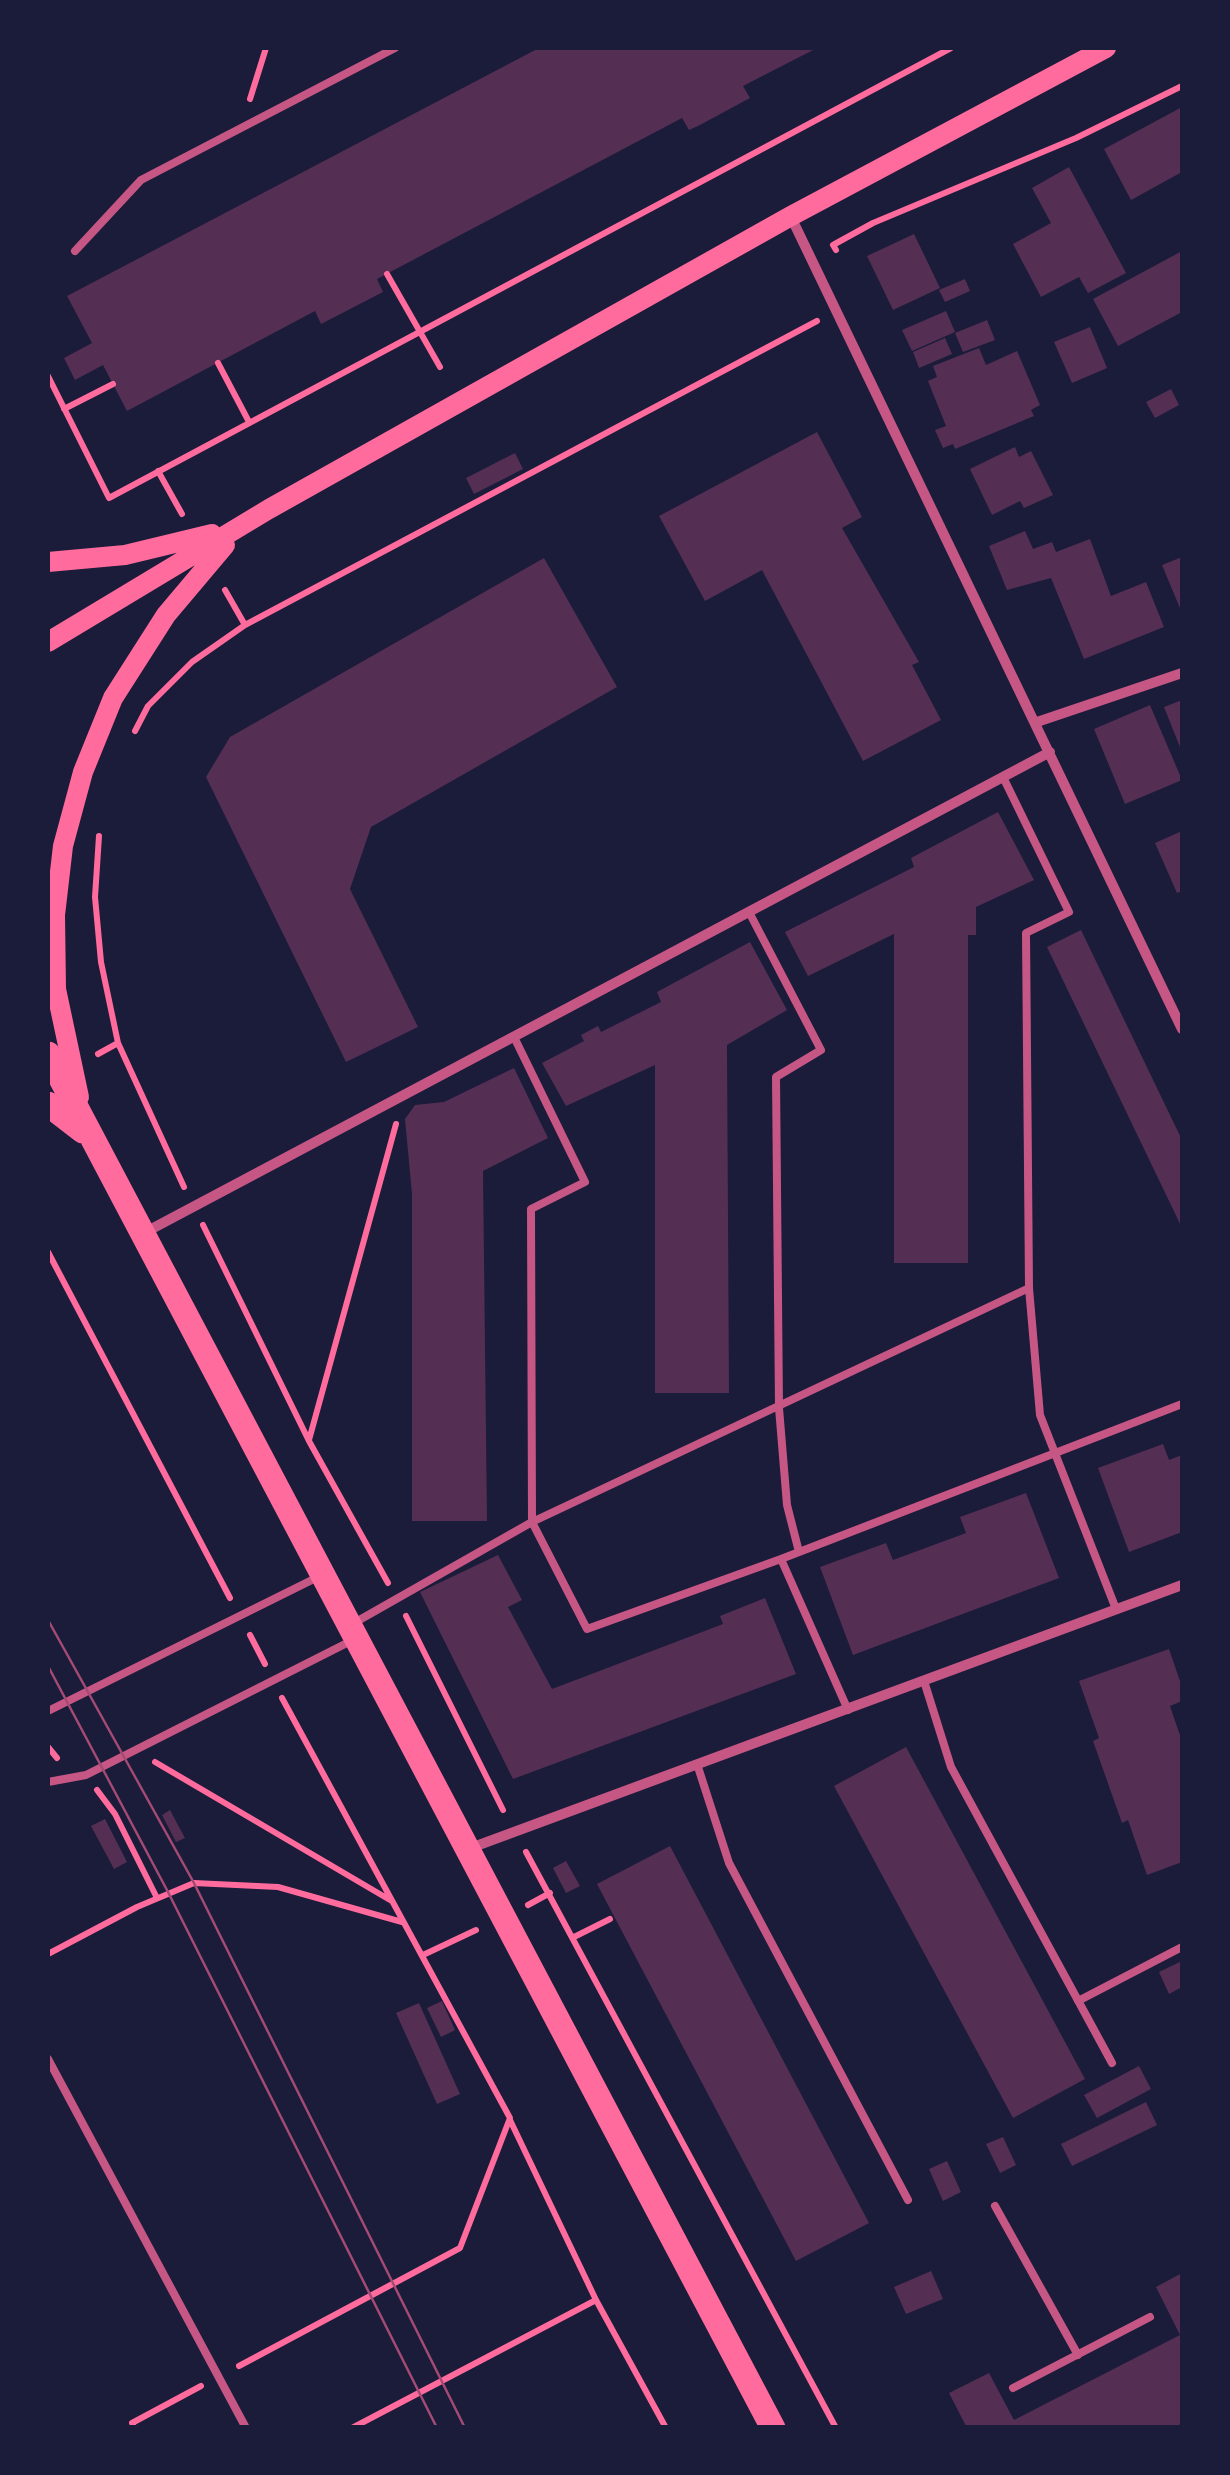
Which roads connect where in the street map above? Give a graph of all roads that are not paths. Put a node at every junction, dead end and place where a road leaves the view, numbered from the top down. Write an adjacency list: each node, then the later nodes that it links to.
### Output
1 (395, 48): 4 (lane)
2 (1106, 48): 3 (main road)
3 (791, 216): 5 (main road); 9 (street)
4 (76, 251)
5 (269, 509): 6 (main road); 7 (main road); 17 (main road)
6 (48, 562)
7 (48, 642)
8 (1182, 673): 9 (street)
9 (1037, 722): 10 (street)
10 (1050, 752): 11 (street); 13 (street)
11 (1003, 777): 12 (street); 19 (lane)
12 (749, 912): 14 (street); 21 (lane)
13 (1182, 1029)
14 (514, 1037): 18 (street); 23 (lane)
15 (48, 1054): 17 (main road)
16 (48, 1104): 17 (main road)
17 (90, 1137): 18 (main road)
18 (141, 1235): 26 (main road)
19 (1029, 1288): 21 (lane); 22 (lane)
20 (1182, 1404): 22 (lane)
21 (779, 1408): 23 (lane); 24 (lane)
22 (1052, 1454): 24 (lane); 28 (lane)
23 (532, 1522): 25 (lane); 29 (lane)
24 (799, 1552): 25 (lane)
25 (781, 1559): 31 (lane)
26 (320, 1576): 29 (main road); 32 (lane)
27 (1182, 1585): 28 (street)
28 (1116, 1609): 30 (street)
29 (352, 1632): 34 (lane); 35 (main road)
30 (924, 1681): 31 (street); 37 (lane)
31 (848, 1710): 33 (street)
32 (48, 1711)
33 (698, 1767): 35 (street); 40 (lane)
34 (48, 1782)
35 (467, 1849): 46 (main road)
36 (1182, 1947): 37 (lane)
37 (1078, 2001): 39 (lane)
38 (48, 2059): 45 (lane)
39 (1112, 2064)
40 (908, 2200)
41 (996, 2206): 43 (lane)
42 (1150, 2317): 43 (lane)
43 (1078, 2354): 44 (lane)
44 (1013, 2388)
45 (246, 2428)
46 (774, 2428)

